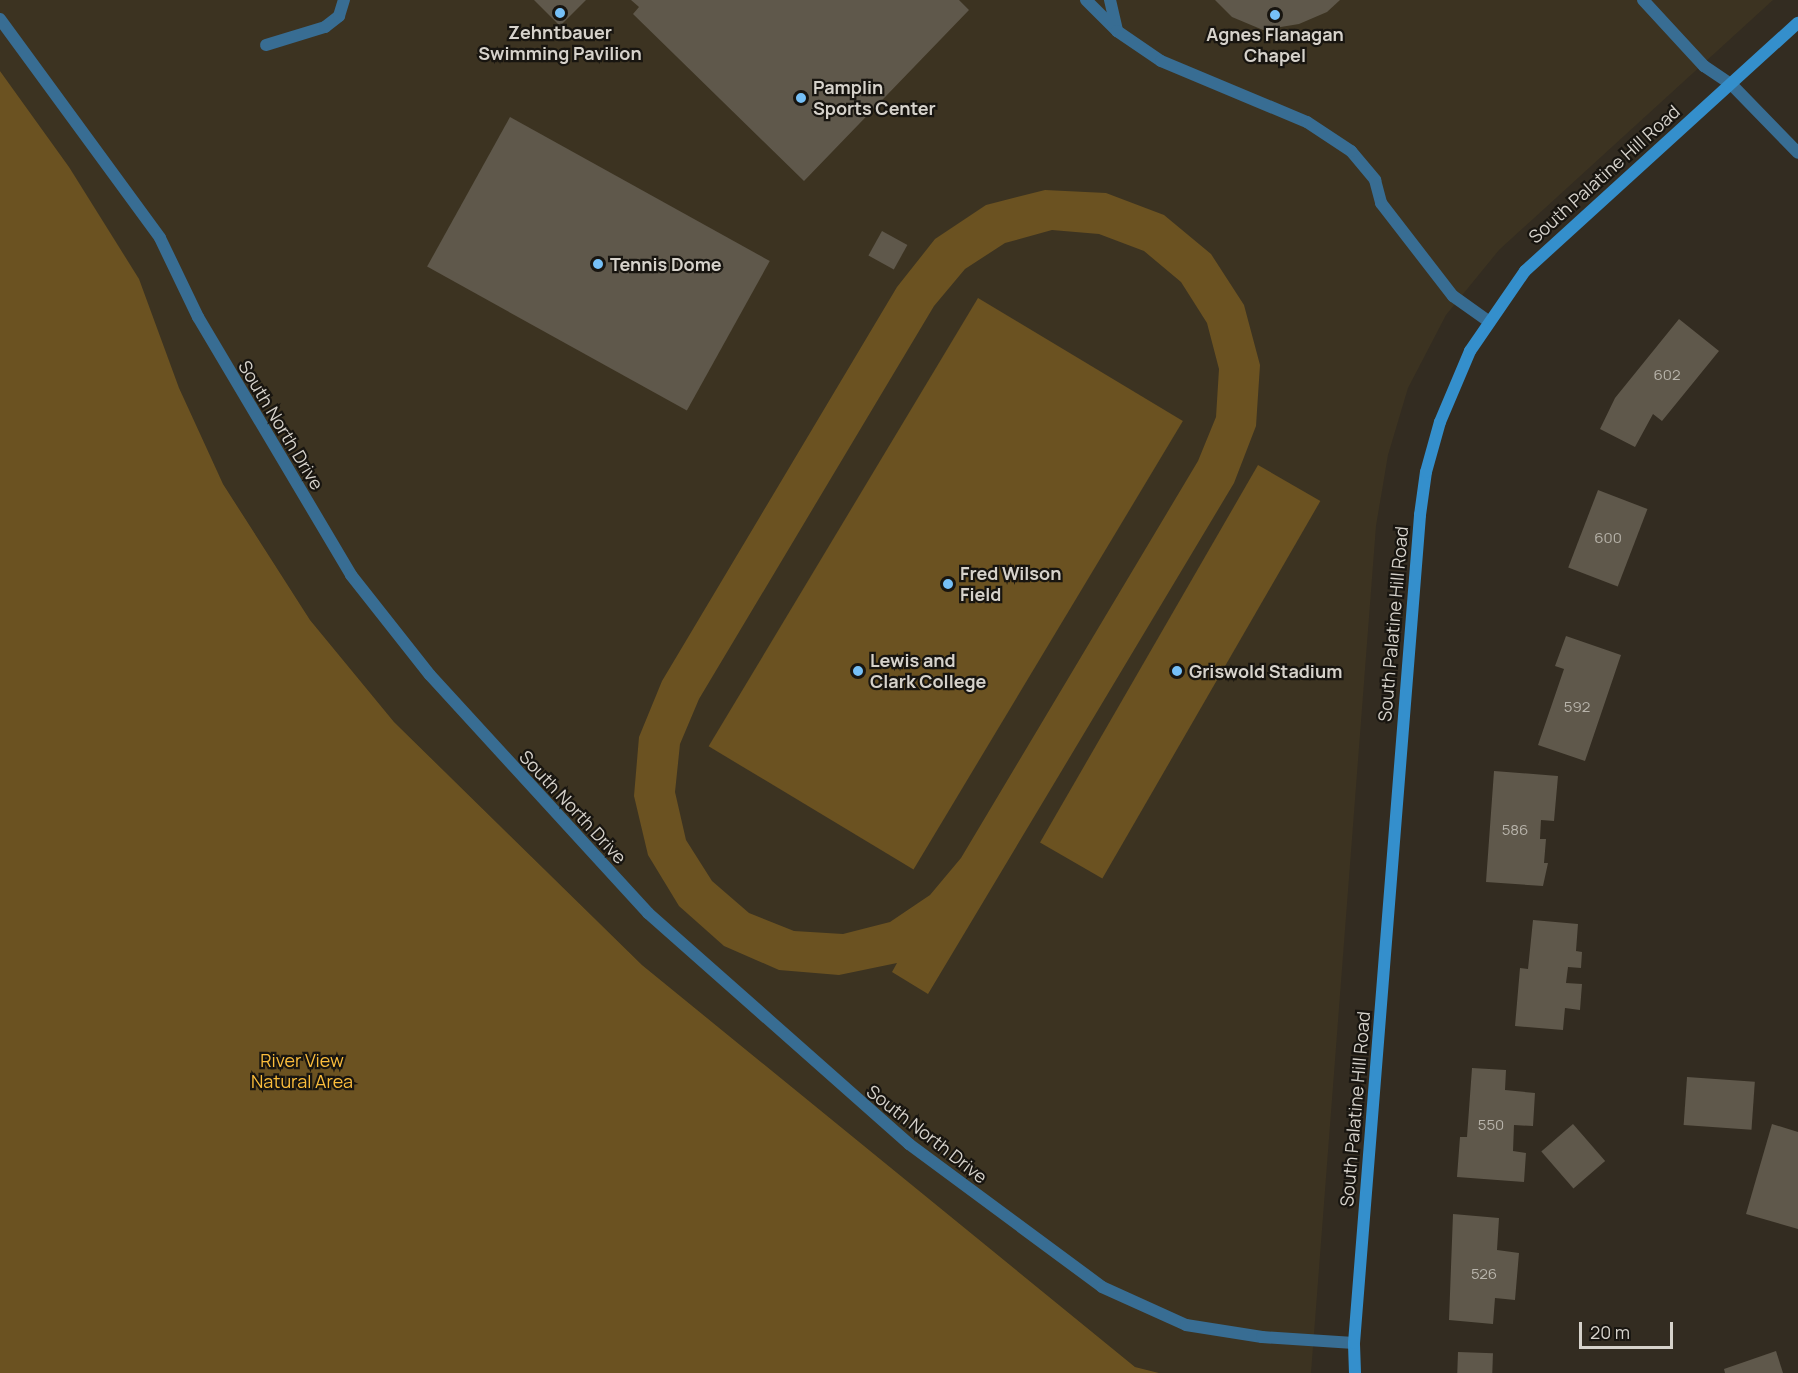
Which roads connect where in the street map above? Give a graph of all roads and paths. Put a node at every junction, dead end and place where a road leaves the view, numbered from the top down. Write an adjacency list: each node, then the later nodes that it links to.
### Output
1 (344, 0): 8 (street)
2 (1086, 0): 7 (street)
3 (1110, 0): 7 (street)
4 (1642, 0): 9 (street)
5 (0, 19): 12 (street, South North Drive)
6 (1798, 23): 9 (street, South Palatine Hill Road)
7 (1116, 31): 11 (street)
8 (266, 45)
9 (1731, 84): 10 (street); 11 (street, South Palatine Hill Road)
10 (1798, 153)
11 (1488, 321): 12 (street, South Palatine Hill Road)
12 (1354, 1343): 13 (street, South Palatine Hill Road)
13 (1355, 1373)

